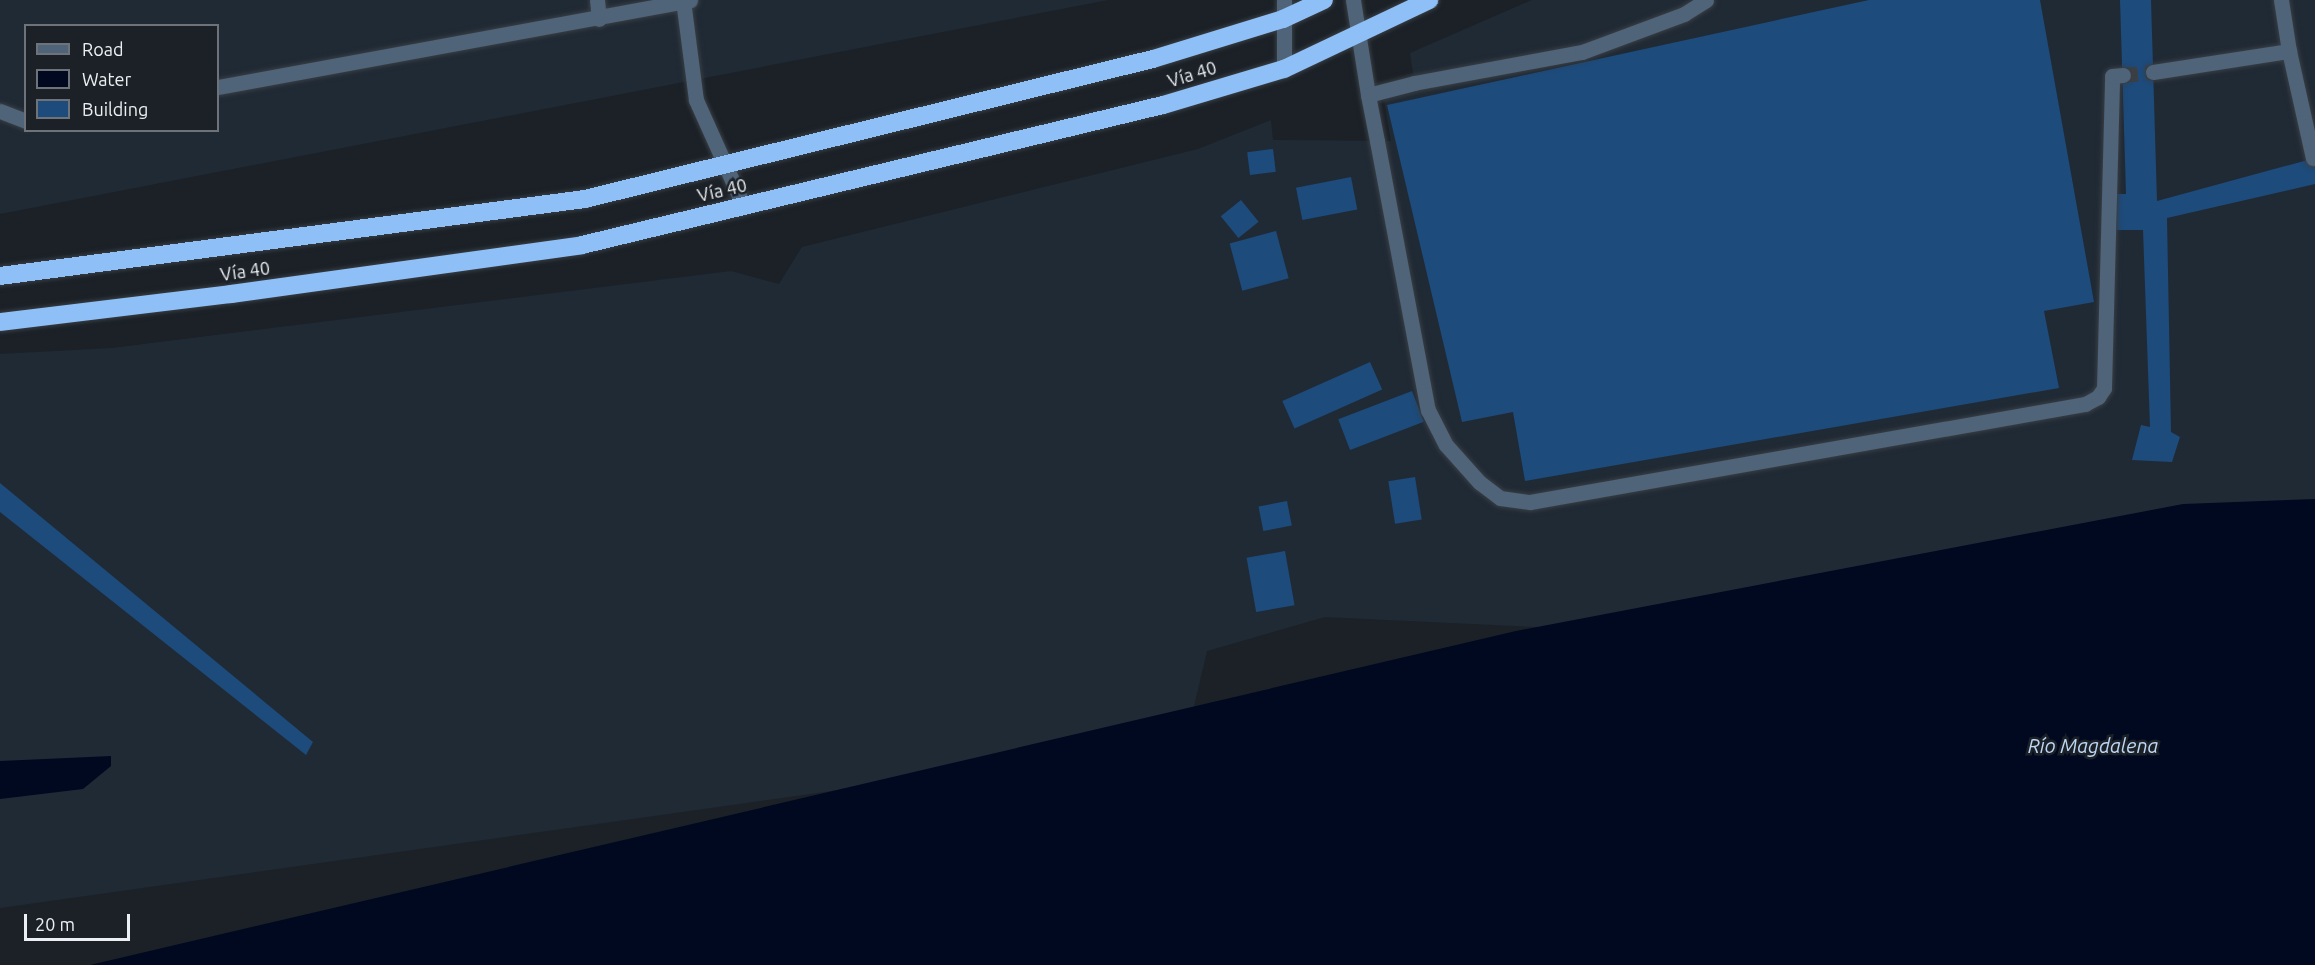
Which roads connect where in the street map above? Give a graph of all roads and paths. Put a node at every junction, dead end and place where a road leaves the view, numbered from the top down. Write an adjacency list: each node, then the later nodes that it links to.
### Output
1 (597, 0): 9 (street)
2 (1284, 0): 10 (street)
3 (1324, 0): 10 (highway, Vía 40)
4 (1353, 0): 11 (street)
5 (1429, 0): 11 (highway, Vía 40)
6 (1706, 0): 17 (street)
7 (2281, 0): 12 (street)
8 (685, 1): 9 (street); 21 (street)
9 (598, 18): 16 (street)
10 (1284, 19): 13 (street); 21 (highway, Vía 40)
11 (1359, 34): 13 (highway, Vía 40); 17 (street)
12 (2289, 51): 14 (street); 20 (street)
13 (1284, 69): 22 (highway, Vía 40)
14 (2153, 72)
15 (2123, 75): 17 (street)
16 (219, 87)
17 (1368, 95)
18 (0, 111): 19 (street)
19 (24, 120)
20 (2313, 158)
21 (726, 166): 22 (street); 23 (highway, Vía 40)
22 (744, 207): 24 (highway, Vía 40)
23 (0, 276)
24 (0, 322)

